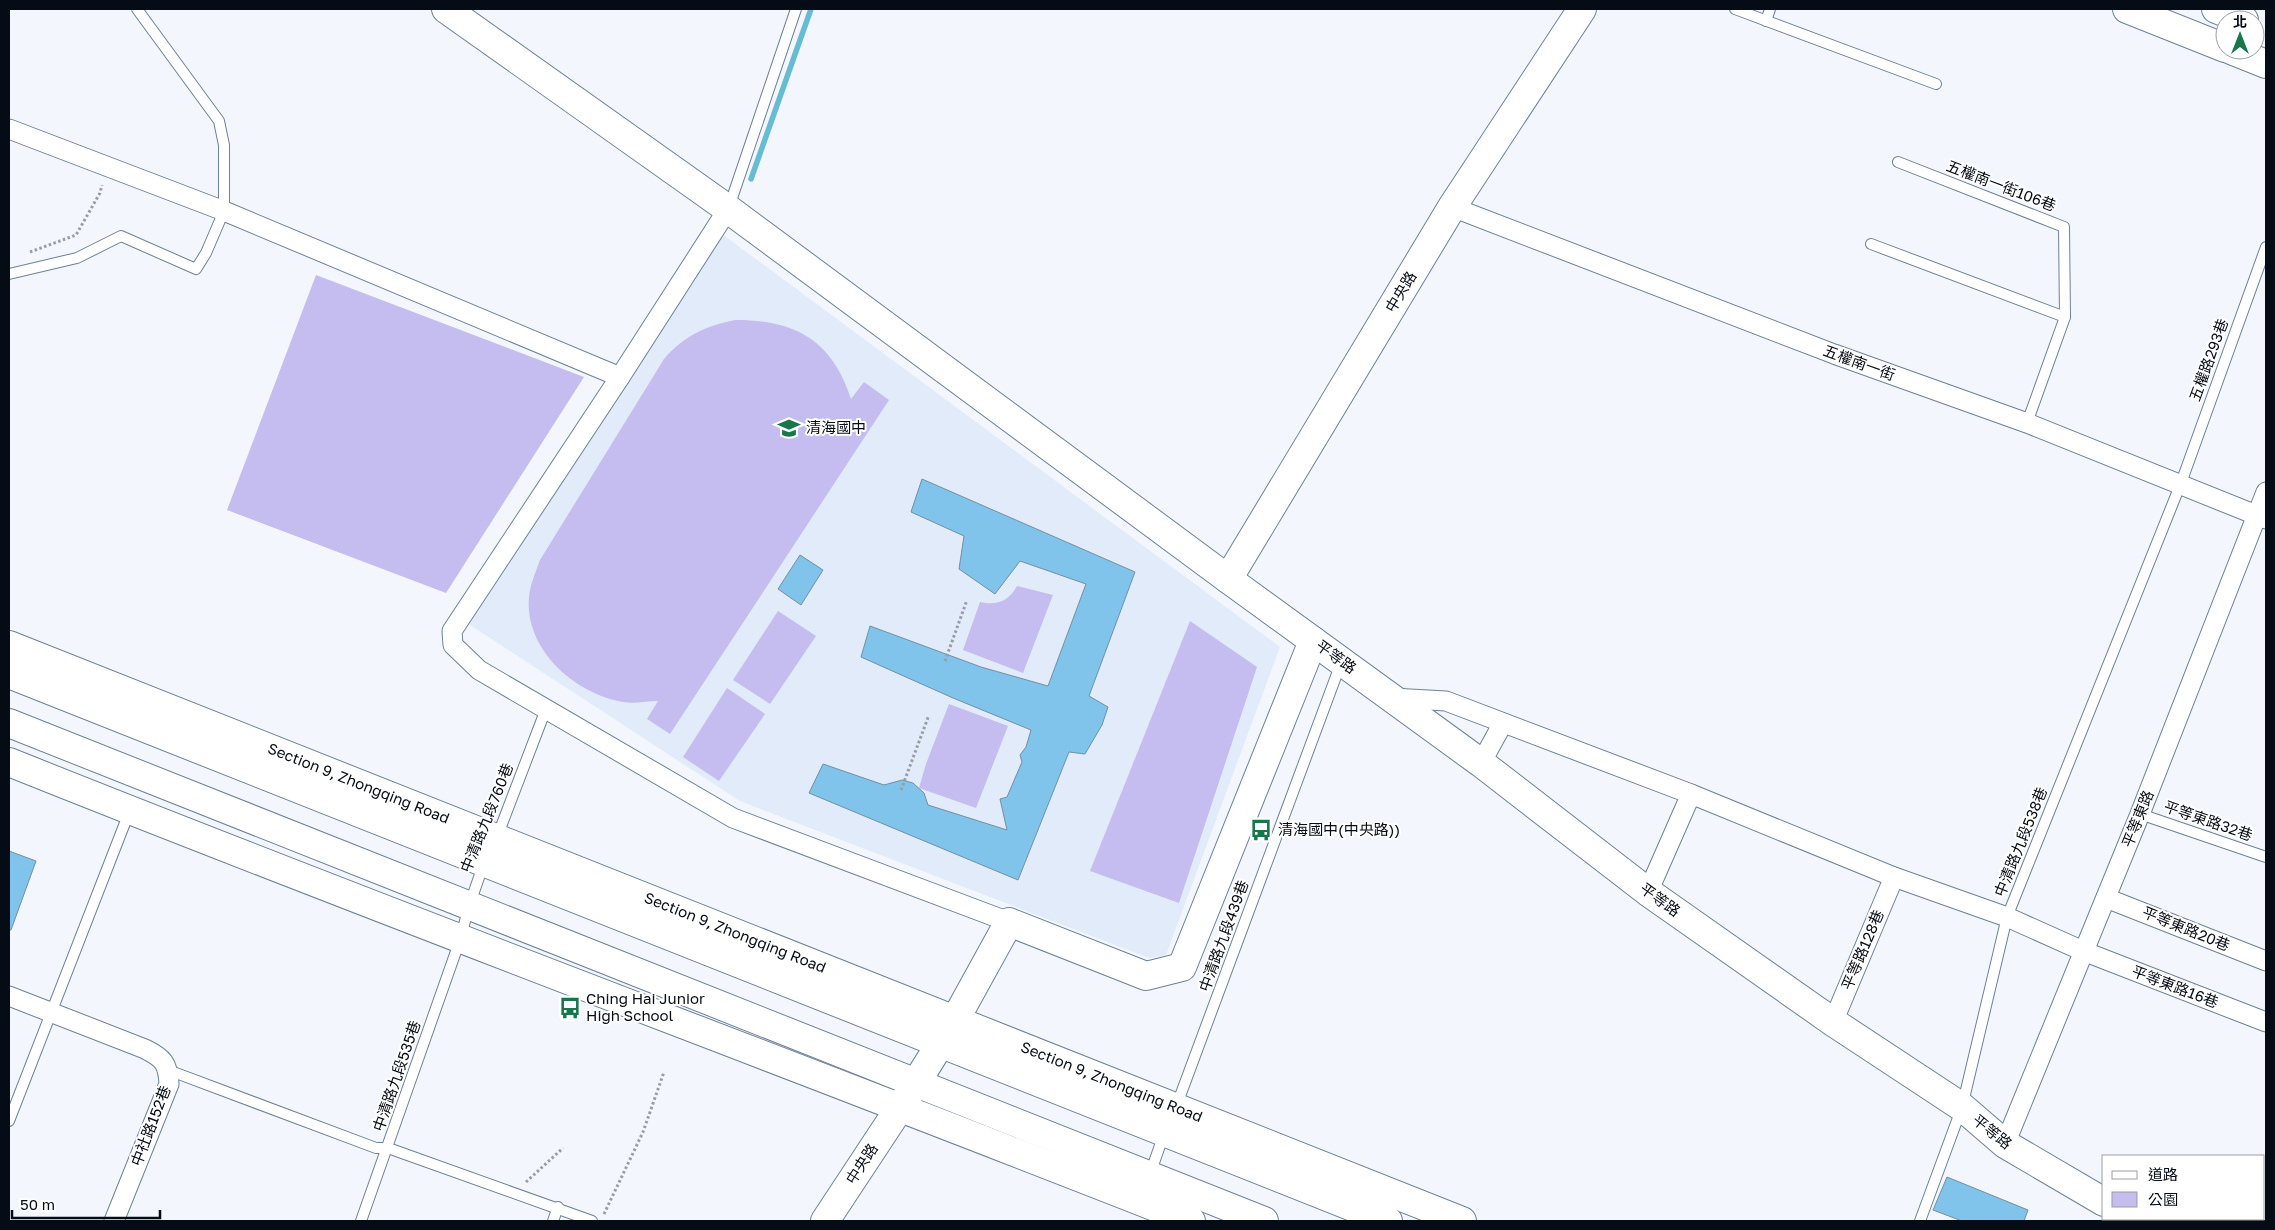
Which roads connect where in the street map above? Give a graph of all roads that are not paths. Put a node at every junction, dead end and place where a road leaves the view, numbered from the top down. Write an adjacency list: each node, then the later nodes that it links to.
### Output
1 (137, 9): 15 (lane)
2 (446, 9): 14 (main road, 平等路)
3 (796, 9): 14 (lane)
4 (1582, 9): 13 (main road, 中央路)
5 (1735, 9): 8 (lane)
6 (1770, 9): 8 (lane)
7 (2135, 10): 9 (main road)
8 (1766, 21): 10 (lane)
9 (2215, 44)
10 (1936, 84)
11 (9, 129): 15 (street)
12 (1898, 162): 19 (lane, 五權南一街106巷)
13 (1452, 207): 21 (street, 五權南一街); 25 (main road, 中央路)
14 (728, 209): 20 (street); 25 (main road, 平等路)
15 (224, 211): 18 (lane); 20 (street)
16 (1871, 244): 19 (lane)
17 (2266, 247): 22 (lane, 五權路293巷)
18 (9, 274)
19 (2065, 317): 21 (lane, 五權南一街106巷)
20 (620, 377): 31 (street)
21 (2027, 424): 22 (street, 五權南一街)
22 (2180, 484): 24 (street, 五權南一街); 45 (lane, 中清路九段538巷)
23 (2266, 492): 24 (street, 平等東路)
24 (2262, 517): 38 (street, 平等東路)
25 (1228, 579): 26 (main road, 平等路)
26 (1313, 641): 28 (main road, 平等路); 46 (main road)
27 (9, 645): 39 (main road, Section 9, Zhongqing Road)
28 (1342, 662): 30 (main road, 平等路); 61 (lane, 中清路九段439巷)
29 (9, 674): 39 (main road, Section 9, Zhongqing Road)
30 (1391, 698): 33 (street, 平等東路16巷); 35 (main road, 平等路)
31 (546, 709): 39 (lane, 中清路九段760巷); 46 (street)
32 (9, 723): 44 (main road)
33 (1503, 723): 35 (street); 36 (street, 平等東路16巷)
34 (9, 762): 37 (main road)
35 (1481, 763): 42 (main road, 平等路)
36 (1691, 794): 41 (street, 平等東路16巷); 42 (street)
37 (130, 810): 47 (main road); 51 (lane)
38 (2140, 814): 40 (lane, 平等東路32巷); 43 (street, 平等東路)
39 (490, 850): 44 (lane, 中清路九段760巷); 52 (main road, Section 9, Zhongqing Road); 55 (main road, Section 9, Zhongqing Road)
40 (2266, 857)
41 (1894, 877): 45 (street, 平等東路16巷); 53 (street, 平等路128巷)
42 (1648, 892): 53 (main road, 平等路)
43 (2106, 898): 48 (street, 平等東路); 49 (street, 平等東路20巷)
44 (469, 906): 47 (lane, 中清路九段760巷); 57 (main road)
45 (2007, 917): 48 (street, 平等東路16巷); 59 (lane, 中清路九段538巷)
46 (1009, 922): 52 (main road, 中央路)
47 (460, 940): 58 (main road); 63 (lane, 中清路九段535巷)
48 (2084, 951): 54 (street, 平等東路16巷); 62 (street, 平等東路)
49 (2266, 961)
50 (9, 996): 51 (street, 中社路152巷)
51 (52, 1013): 56 (street, 中社路152巷); 60 (lane)
52 (955, 1020): 55 (main road, 中央路); 61 (main road, Section 9, Zhongqing Road)
53 (1833, 1022): 59 (main road, 平等路)
54 (2266, 1022)
55 (940, 1043): 57 (main road, 中央路); 61 (main road, Section 9, Zhongqing Road)
56 (168, 1070): 63 (lane); 67 (street, 中社路152巷)
57 (916, 1082): 58 (main road, 中央路); 64 (main road)
58 (899, 1106): 64 (main road); 71 (main road, 中央路)
59 (1962, 1107): 62 (main road, 平等路); 76 (lane, 中清路九段538巷)
60 (9, 1121)
61 (1170, 1121): 64 (lane, 中清路九段439巷); 74 (main road, Section 9, Zhongqing Road); 75 (main road, Section 9, Zhongqing Road)
62 (2005, 1144): 65 (main road, 平等路)
63 (388, 1148): 66 (lane); 68 (lane, 中清路九段535巷)
64 (1148, 1195): 72 (main road); 73 (main road)
65 (2102, 1201)
66 (558, 1207): 69 (lane); 70 (lane)
67 (114, 1221)
68 (362, 1221)
69 (552, 1221)
70 (592, 1221)
71 (825, 1221)
72 (1191, 1221)
73 (1264, 1221)
74 (1388, 1221)
75 (1462, 1221)
76 (1920, 1221)

